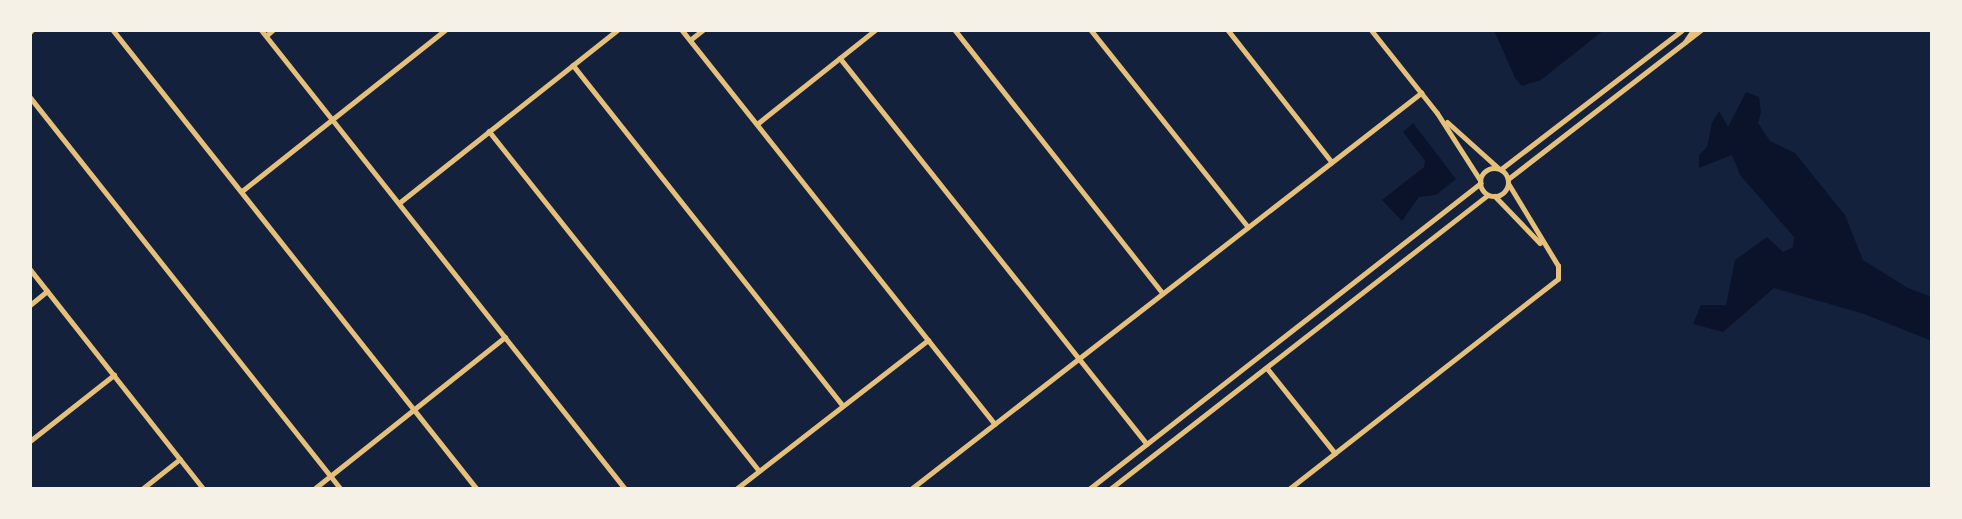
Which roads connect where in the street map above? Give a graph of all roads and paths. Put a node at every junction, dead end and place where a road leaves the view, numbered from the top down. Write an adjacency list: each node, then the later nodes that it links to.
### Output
1 (113, 30): 31 (street)
2 (261, 30): 16 (street)
3 (273, 30): 16 (street)
4 (445, 30): 24 (street)
5 (617, 30): 20 (street)
6 (682, 30): 17 (street)
7 (704, 30): 17 (street)
8 (876, 30): 19 (street)
9 (955, 30): 39 (street)
10 (1091, 30): 35 (street)
11 (1228, 30): 27 (street)
12 (1371, 30): 21 (street)
13 (1682, 30): 28 (street)
14 (1693, 30): 18 (street)
15 (1701, 30): 18 (street)
16 (266, 36): 24 (street)
17 (690, 40): 25 (street)
18 (1685, 42): 30 (street)
19 (840, 58): 25 (street); 43 (street)
20 (573, 65): 26 (street); 46 (street)
21 (1421, 93): 23 (street); 27 (street)
22 (30, 97): 54 (street)
23 (1437, 113): 28 (street); 29 (street)
24 (332, 120): 31 (street); 34 (street)
25 (757, 124): 42 (street)
26 (489, 131): 34 (street); 53 (street)
27 (1332, 162): 35 (street)
28 (1500, 169): 29 (street); 30 (street)
29 (1480, 182): 32 (street); 50 (street)
30 (1509, 182): 33 (street); 36 (street)
31 (242, 192): 47 (street)
32 (1487, 195): 33 (street); 44 (street)
33 (1495, 196): 36 (street)
34 (399, 203): 41 (street)
35 (1248, 227): 39 (street)
36 (1546, 250): 51 (street)
37 (30, 269): 38 (street)
38 (47, 291): 40 (street); 45 (street)
39 (1164, 293): 43 (street)
40 (30, 305)
41 (505, 337): 47 (street); 60 (street)
42 (928, 340): 46 (street); 48 (street)
43 (1079, 359): 48 (street); 50 (street)
44 (1267, 368): 51 (street); 64 (street)
45 (114, 375): 49 (street); 52 (street)
46 (842, 404): 53 (street)
47 (414, 409): 54 (street); 59 (street)
48 (995, 424): 62 (street)
49 (30, 441)
50 (1147, 444): 63 (street)
51 (1335, 453): 65 (street)
52 (180, 459): 55 (street); 56 (street)
53 (759, 471): 61 (street)
54 (330, 476): 57 (street); 58 (street)
55 (142, 489)
56 (204, 489)
57 (314, 489)
58 (341, 489)
59 (477, 489)
60 (625, 489)
61 (736, 489)
62 (911, 489)
63 (1089, 489)
64 (1110, 489)
65 (1289, 489)

